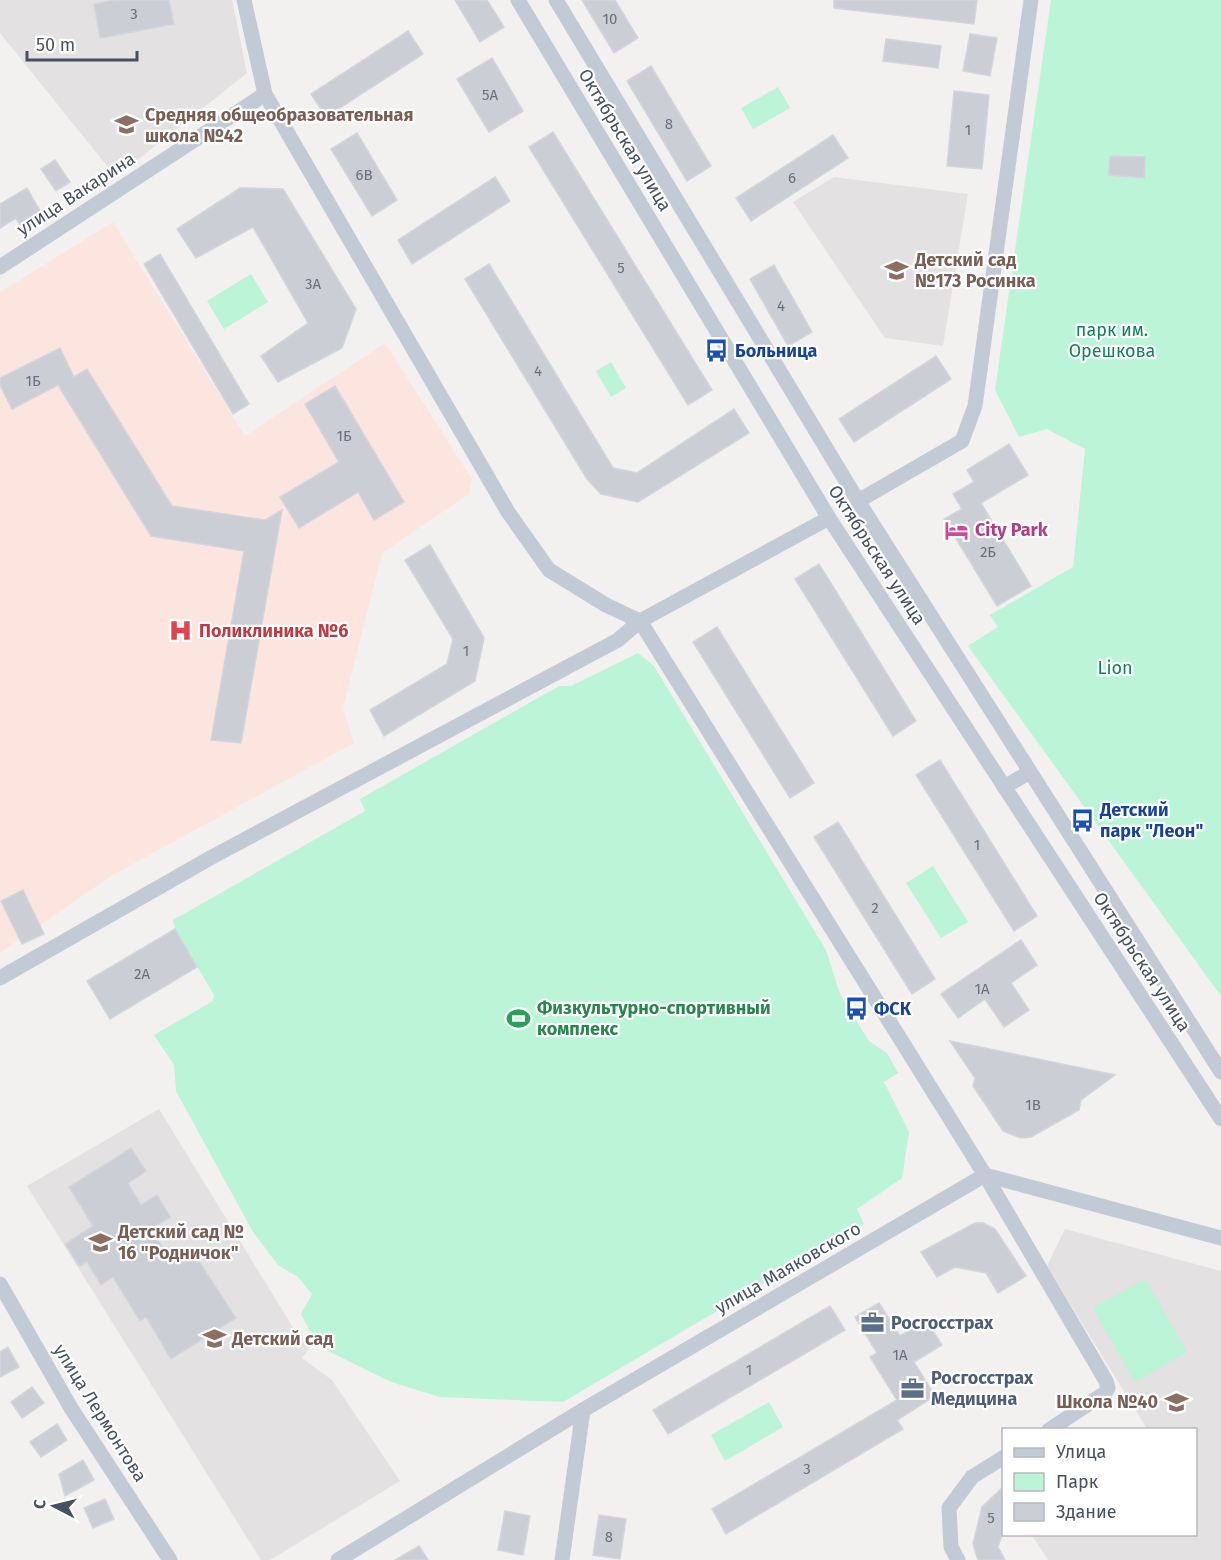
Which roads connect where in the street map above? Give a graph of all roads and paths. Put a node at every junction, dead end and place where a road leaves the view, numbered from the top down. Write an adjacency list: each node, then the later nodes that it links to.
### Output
1 (244, 0): 5 (street)
2 (518, 0): 8 (street, Октябрьская улица)
3 (556, 0): 7 (street, Октябрьская улица)
4 (1031, 0): 7 (street)
5 (265, 94): 6 (street, улица Вакарина); 9 (street)
6 (0, 267)
7 (858, 501): 10 (street, Октябрьская улица)
8 (829, 518): 9 (street); 11 (street, Октябрьская улица)
9 (640, 621): 12 (street); 17 (street)
10 (1030, 772): 11 (street); 13 (street, Октябрьская улица)
11 (1004, 787): 14 (street, Октябрьская улица)
12 (0, 978)
13 (1197, 1034): 14 (street); 15 (street, Октябрьская улица)
14 (1174, 1047): 16 (street, Октябрьская улица)
15 (1221, 1072)
16 (1221, 1119)
17 (985, 1175): 18 (street); 20 (street, улица Маяковского); 21 (street)
18 (1221, 1238)
19 (0, 1284): 23 (street, улица Лермонтова)
20 (583, 1410): 24 (street, улица Маяковского); 25 (street)
21 (1051, 1428)
22 (1002, 1458): 26 (street)
23 (170, 1560)
24 (338, 1560)
25 (562, 1560)
26 (958, 1560)

